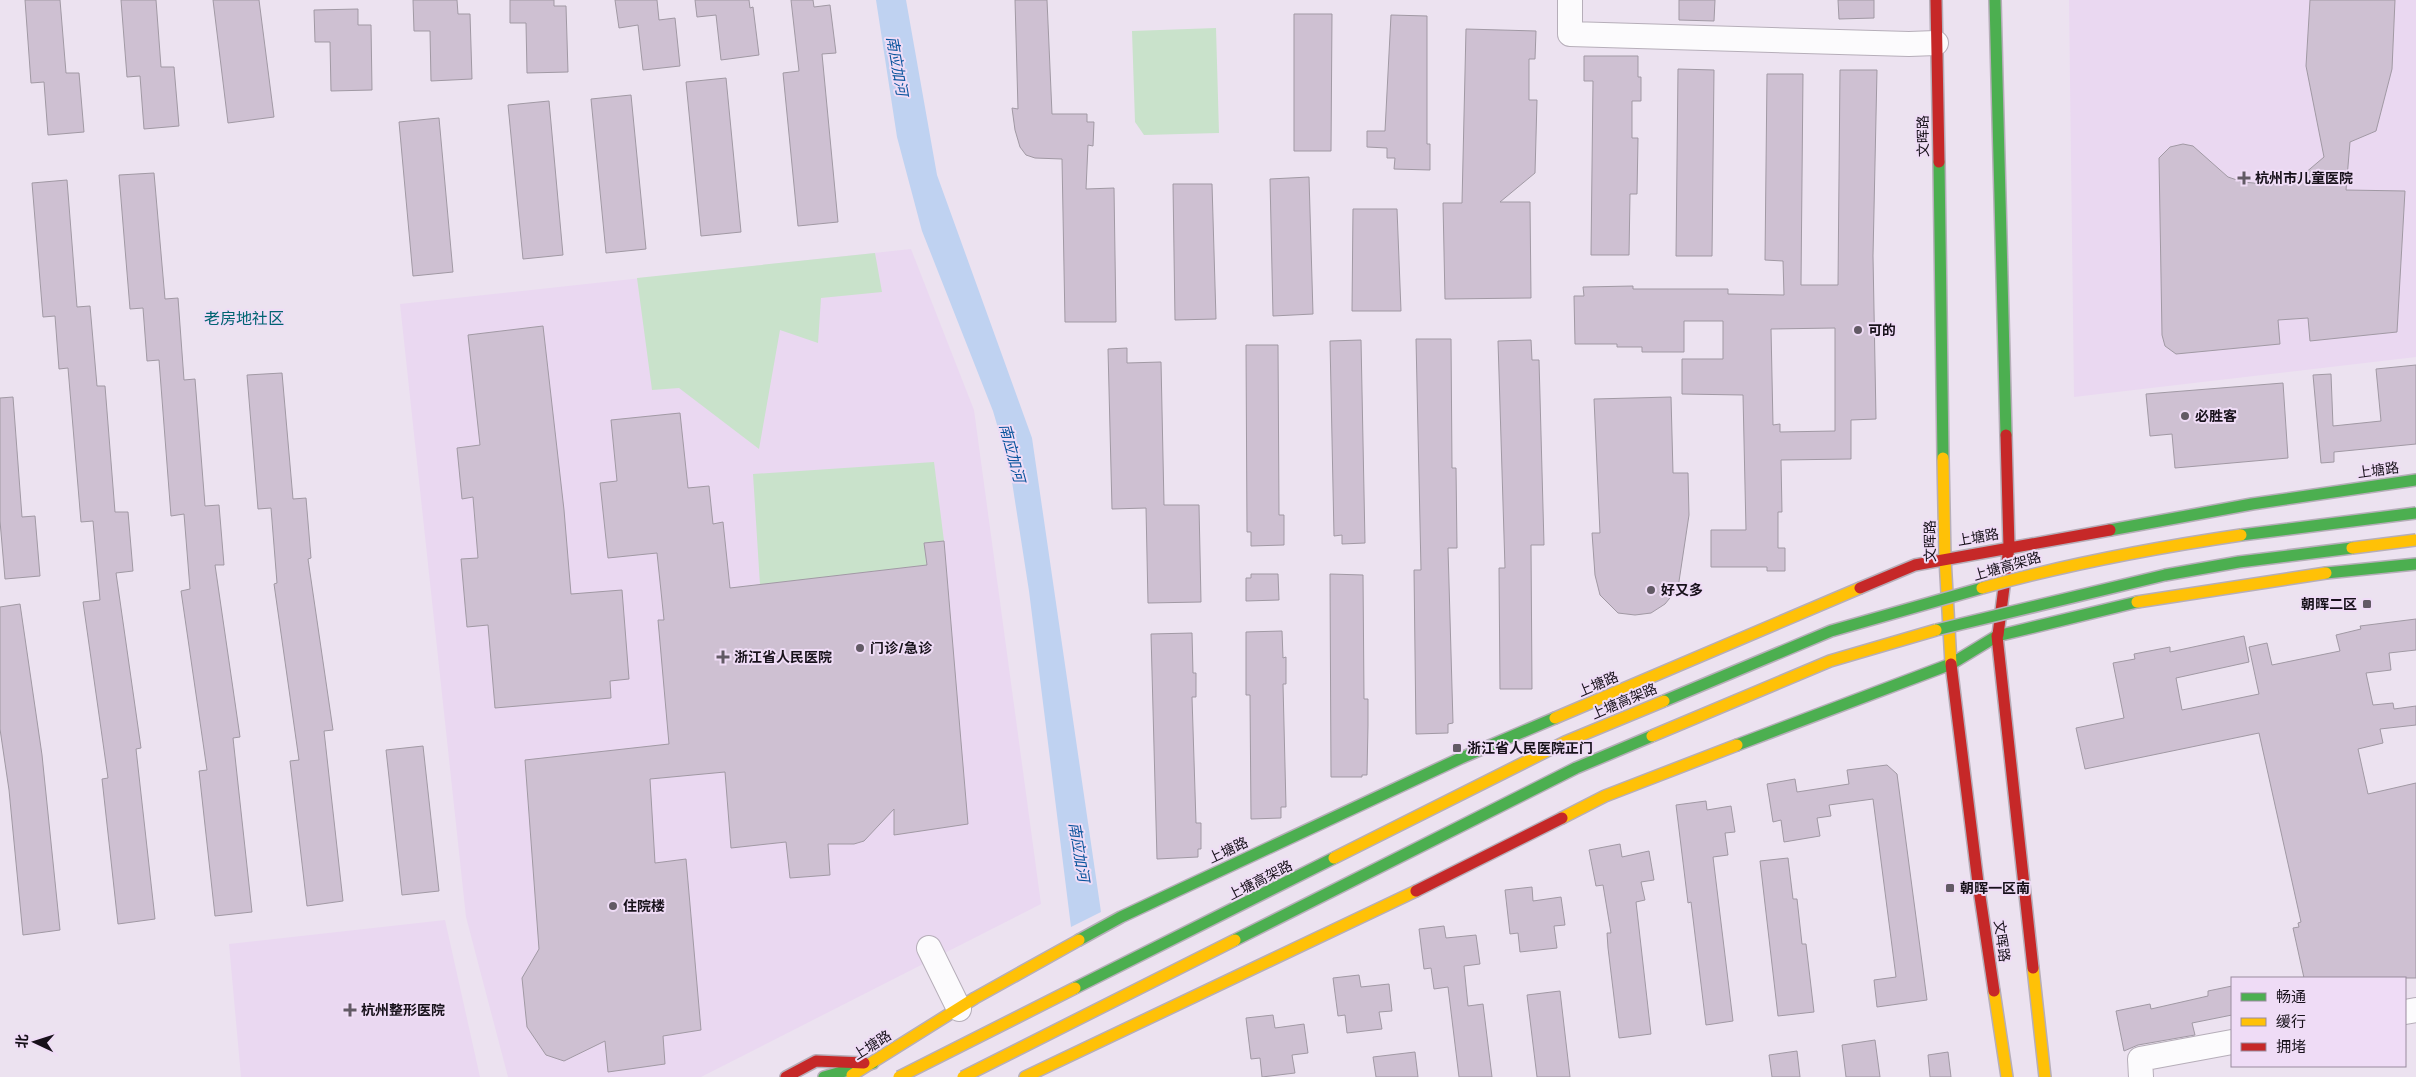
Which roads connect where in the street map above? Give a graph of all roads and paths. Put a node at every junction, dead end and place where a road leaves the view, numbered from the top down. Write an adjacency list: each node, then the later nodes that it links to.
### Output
1 (1570, 0): 4 (street)
2 (1936, 0): 4 (main road, 文晖路)
3 (1995, 0): 8 (main road, 文晖路)
4 (1936, 43): 9 (main road, 文晖路)
5 (2416, 480): 8 (main road, 上塘路)
6 (2416, 513): 20 (main road, 上塘高架路, bridge)
7 (2416, 540): 21 (main road, bridge)
8 (2009, 547): 9 (main road, 上塘路); 11 (main road, 文晖路)
9 (1945, 558): 12 (main road, 文晖路); 14 (main road, 上塘路)
10 (2416, 564): 11 (main road)
11 (1997, 636): 12 (main road); 24 (main road, 文晖路)
12 (1951, 664): 22 (main road); 23 (main road, 文晖路)
13 (929, 948): 14 (street)
14 (959, 1009): 16 (main road, 上塘路)
15 (2231, 1042): 25 (street)
16 (873, 1063): 17 (main road); 18 (main road); 19 (main road, 上塘路)
17 (786, 1077)
18 (824, 1077)
19 (849, 1077)
20 (898, 1077)
21 (963, 1077)
22 (1025, 1077)
23 (2007, 1077)
24 (2045, 1077)
25 (2142, 1077)

